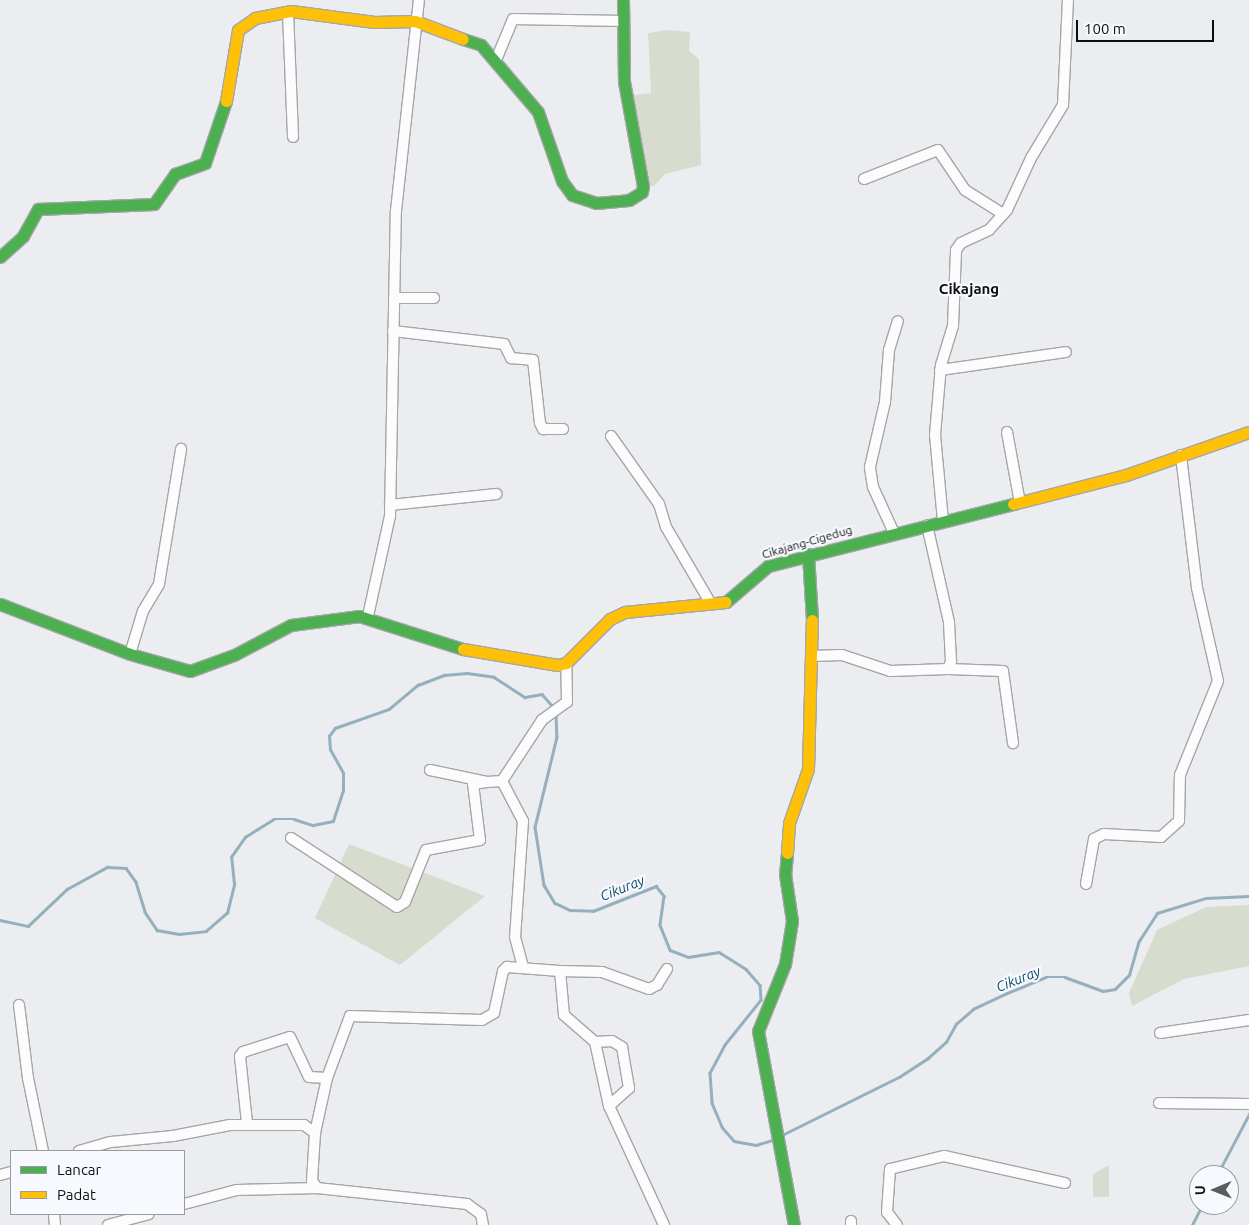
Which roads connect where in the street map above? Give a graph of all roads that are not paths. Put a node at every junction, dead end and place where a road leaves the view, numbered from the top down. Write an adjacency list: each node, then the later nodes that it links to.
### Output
1 (419, 0): 5 (street)
2 (624, 0): 6 (street)
3 (1068, 0): 10 (street)
4 (288, 12): 5 (street); 8 (street); 11 (street)
5 (415, 21): 7 (street); 14 (street)
6 (623, 21): 7 (street); 7 (street)
7 (496, 60)
8 (293, 138)
9 (864, 179): 10 (street)
10 (1003, 214): 19 (street)
11 (18, 240): 12 (street); 13 (street)
12 (0, 253)
13 (0, 257)
14 (394, 298): 15 (street); 17 (street)
15 (434, 298)
16 (898, 321): 31 (street)
17 (393, 330): 20 (street); 28 (street)
18 (1066, 352): 19 (street)
19 (940, 370): 29 (street)
20 (563, 429)
21 (1008, 432): 27 (street)
22 (1249, 432): 25 (street, Cikajang-Cigedug)
23 (611, 436): 34 (street)
24 (181, 449): 36 (street)
25 (1181, 456): 27 (street, Cikajang-Cigedug); 45 (street)
26 (496, 494): 28 (street)
27 (1020, 503): 29 (street, Cikajang-Cigedug)
28 (390, 505): 35 (street)
29 (943, 521): 30 (street, Cikajang-Cigedug)
30 (927, 525): 31 (street, Cikajang-Cigedug); 39 (street)
31 (894, 533): 32 (street, Cikajang-Cigedug)
32 (808, 554): 34 (street, Cikajang-Cigedug); 37 (street)
33 (0, 604): 36 (street)
34 (711, 604): 38 (street, Cikajang-Cigedug)
35 (368, 616): 36 (street); 38 (street)
36 (130, 654)
37 (811, 656): 39 (street); 68 (street)
38 (566, 663): 42 (street)
39 (948, 669): 40 (street)
40 (1013, 743)
41 (430, 770): 43 (street)
42 (502, 781): 43 (street); 46 (street)
43 (486, 782): 44 (street)
44 (292, 838)
45 (1086, 884)
46 (523, 967): 48 (street); 53 (street)
47 (667, 969): 48 (street)
48 (560, 971): 52 (street)
49 (19, 1005): 59 (street)
50 (1249, 1020): 51 (street)
51 (1160, 1033)
52 (594, 1042): 56 (street); 56 (street)
53 (327, 1078): 57 (street); 58 (street)
54 (1159, 1102): 55 (street)
55 (1249, 1104)
56 (609, 1106): 67 (street)
57 (247, 1123): 58 (street); 60 (street)
58 (315, 1133): 62 (street)
59 (43, 1150)
60 (83, 1150)
61 (1064, 1183): 69 (street)
62 (317, 1188): 63 (street); 66 (street)
63 (185, 1204)
64 (145, 1215): 65 (street)
65 (108, 1225)
66 (482, 1225)
67 (664, 1225)
68 (794, 1225)
69 (897, 1225)

